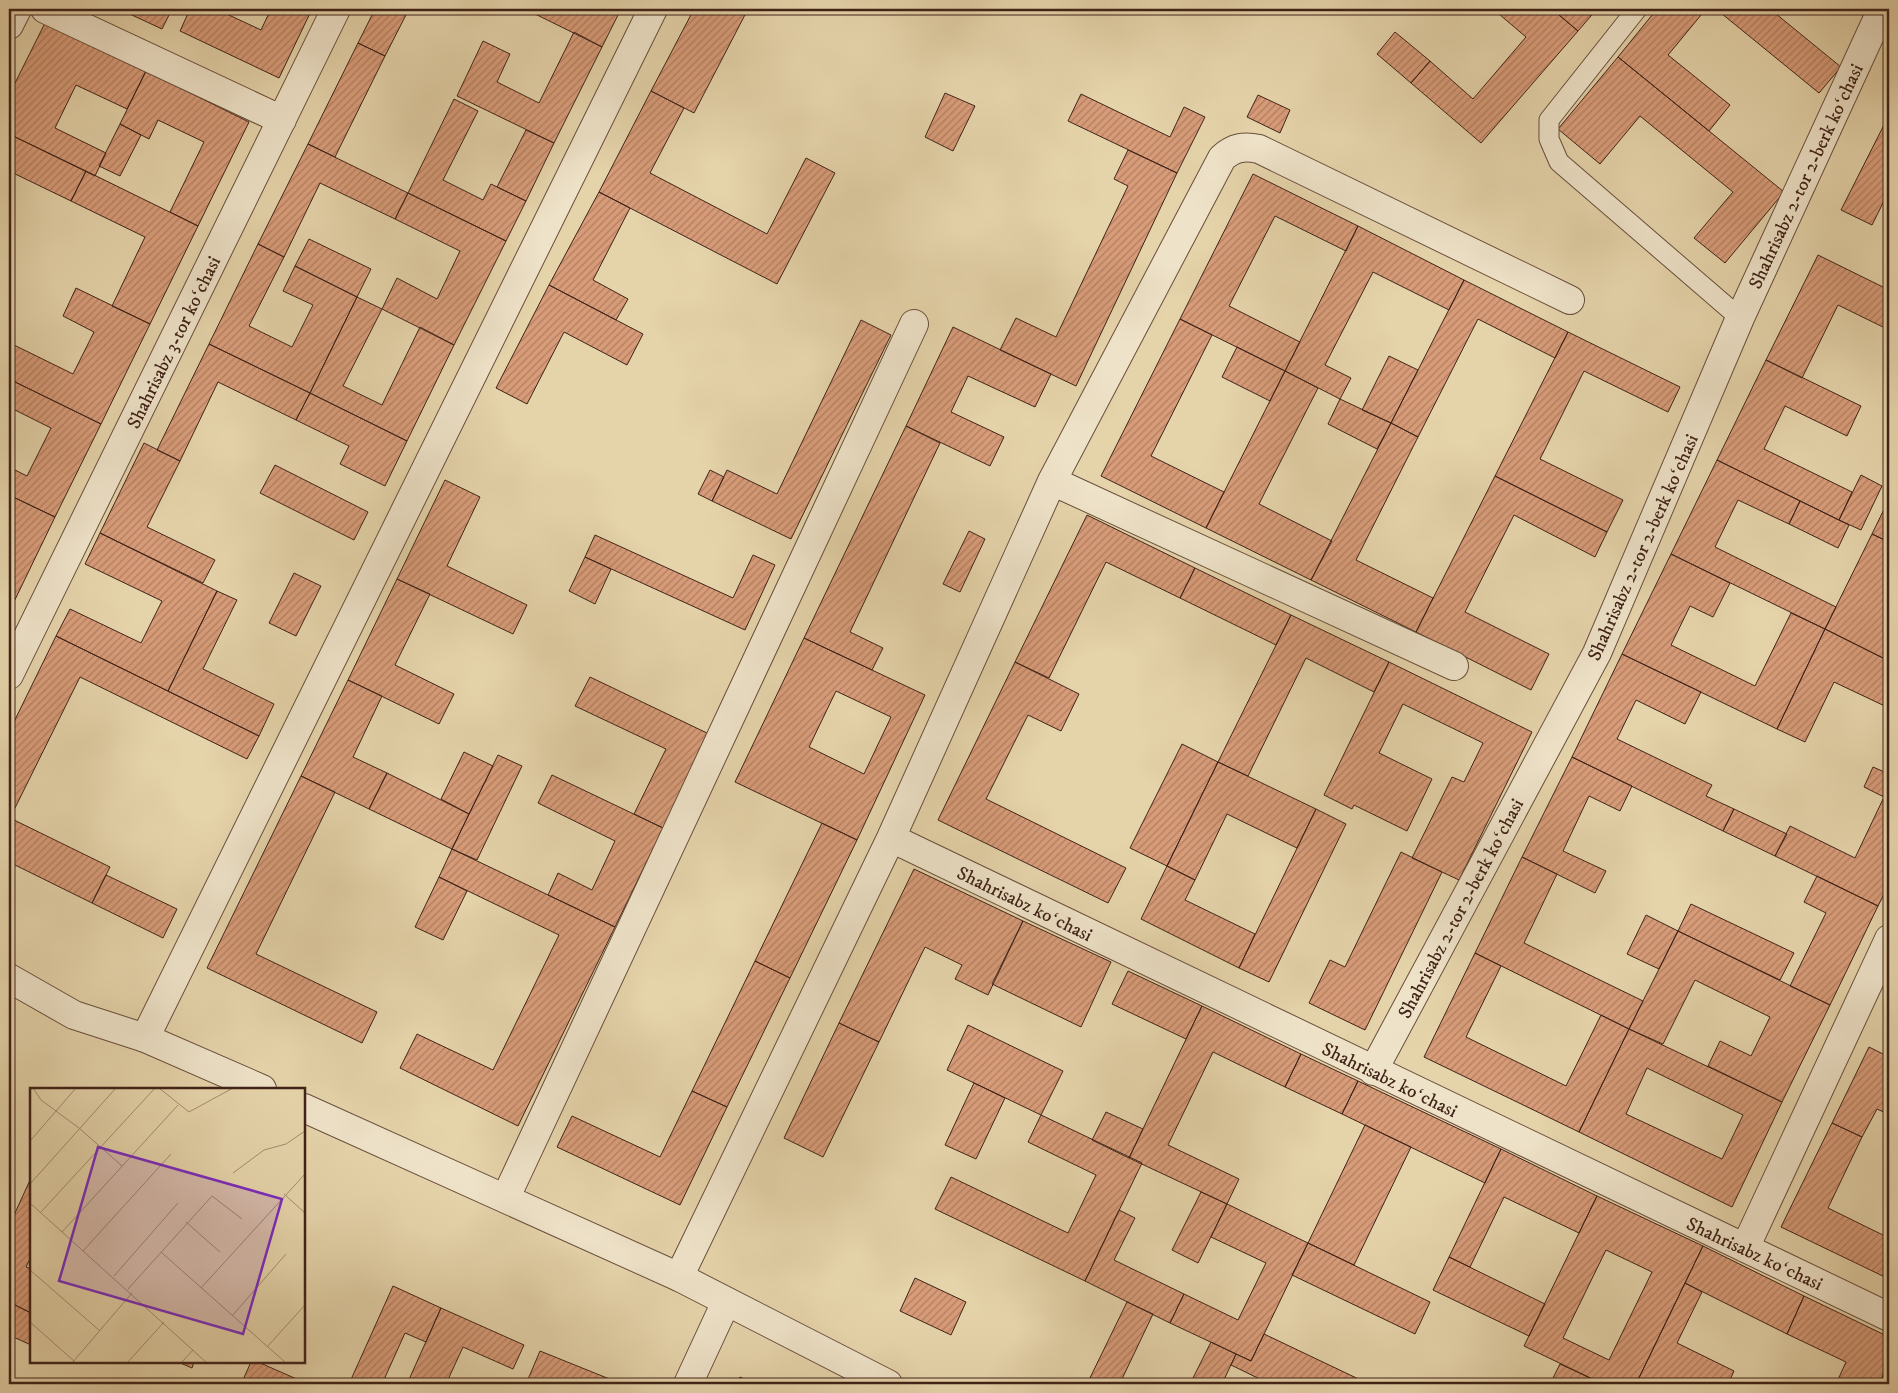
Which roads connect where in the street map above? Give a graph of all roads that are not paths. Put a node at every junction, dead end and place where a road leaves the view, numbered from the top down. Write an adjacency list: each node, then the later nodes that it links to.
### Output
1 (17, 9): 7 (street)
2 (45, 9): 8 (street)
3 (336, 9): 8 (street, Shahrisabz 3-tor koʻchasi)
4 (653, 9): 18 (street)
5 (1637, 9): 10 (lane)
6 (1882, 9): 10 (street, Shahrisabz 2-tor 2-berk koʻchasi)
7 (9, 25)
8 (282, 120): 14 (street, Shahrisabz 3-tor koʻchasi)
9 (1570, 300): 12 (street)
10 (1740, 318): 19 (street, Shahrisabz 2-tor 2-berk koʻchasi)
11 (914, 324): 22 (street)
12 (1052, 481): 13 (street); 15 (street)
13 (1454, 666)
14 (9, 675)
15 (891, 838): 19 (street, Shahrisabz koʻchasi); 24 (street)
16 (1889, 939): 23 (street)
17 (9, 978): 18 (street)
18 (145, 1038): 20 (street)
19 (1373, 1071): 23 (street, Shahrisabz koʻchasi)
20 (260, 1088)
21 (305, 1108): 22 (street)
22 (506, 1197): 24 (street)
23 (1745, 1248): 26 (street, Shahrisabz koʻchasi)
24 (679, 1277): 25 (street)
25 (726, 1302): 27 (street); 28 (street)
26 (1889, 1317)
27 (688, 1384)
28 (888, 1384)

